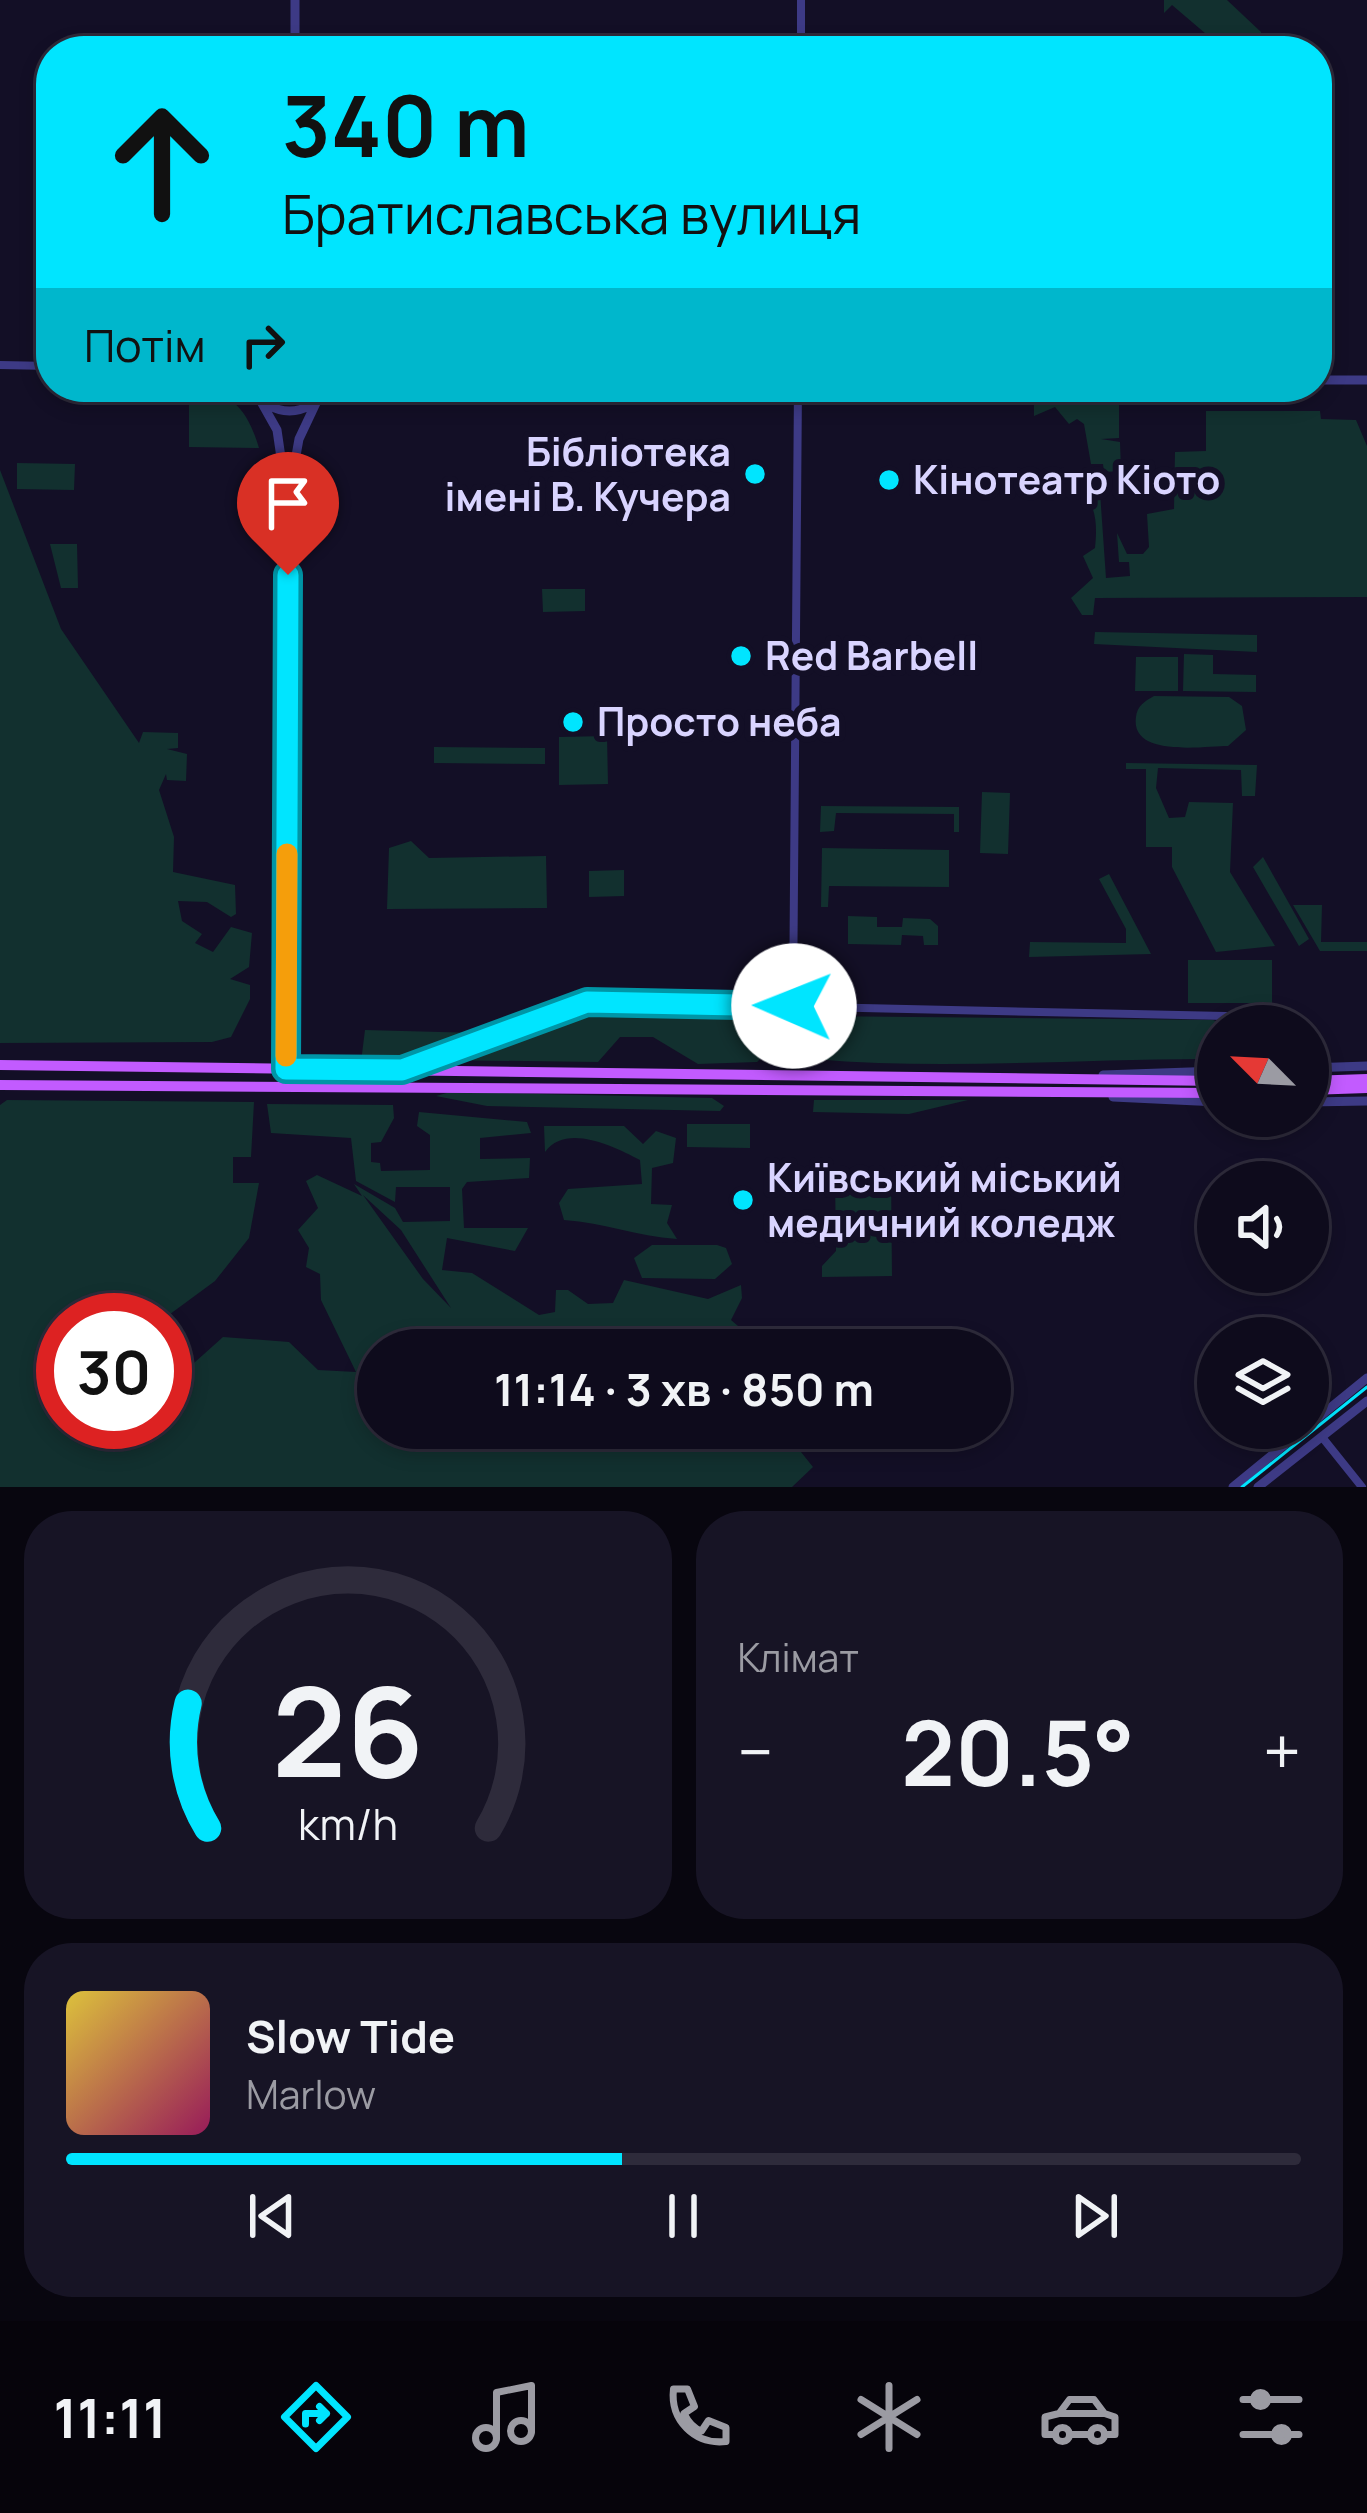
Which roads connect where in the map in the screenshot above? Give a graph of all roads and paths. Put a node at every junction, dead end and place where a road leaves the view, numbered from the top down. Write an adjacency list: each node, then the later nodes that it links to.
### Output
1 (295, 0): 3 (street)
2 (802, 0): 4 (street)
3 (295, 36)
4 (801, 36)
5 (0, 365): 6 (street)
6 (36, 366)
7 (1332, 380): 8 (street)
8 (1367, 380)
9 (260, 402): 14 (street)
10 (272, 402): 11 (street)
11 (315, 402)
12 (318, 402): 14 (street)
13 (798, 402): 15 (street)
14 (288, 506): 20 (street)
15 (794, 1006): 16 (street); 21 (street)
16 (1197, 1015)
17 (0, 1065): 20 (main road)
18 (1367, 1066): 19 (street)
19 (1329, 1067)
20 (286, 1069): 21 (main road); 27 (street)
21 (402, 1070): 23 (main road)
22 (1197, 1072): 23 (street)
23 (1051, 1077): 25 (main road)
24 (1367, 1079): 28 (main road)
25 (1197, 1080)
26 (0, 1084): 27 (main road)
27 (286, 1085): 32 (main road)
28 (1329, 1085)
29 (1329, 1087): 30 (main road)
30 (1367, 1088)
31 (1197, 1093): 32 (main road)
32 (1048, 1094): 33 (street)
33 (1197, 1101)
34 (1367, 1101): 35 (street)
35 (1329, 1102)
36 (1367, 1378): 38 (street)
37 (1367, 1401): 39 (street)
38 (1329, 1409)
39 (1329, 1431)
40 (1329, 1446): 45 (street)
41 (1280, 1449): 43 (street)
42 (1307, 1449): 44 (street)
43 (1233, 1487)
44 (1258, 1487)
45 (1362, 1487)

